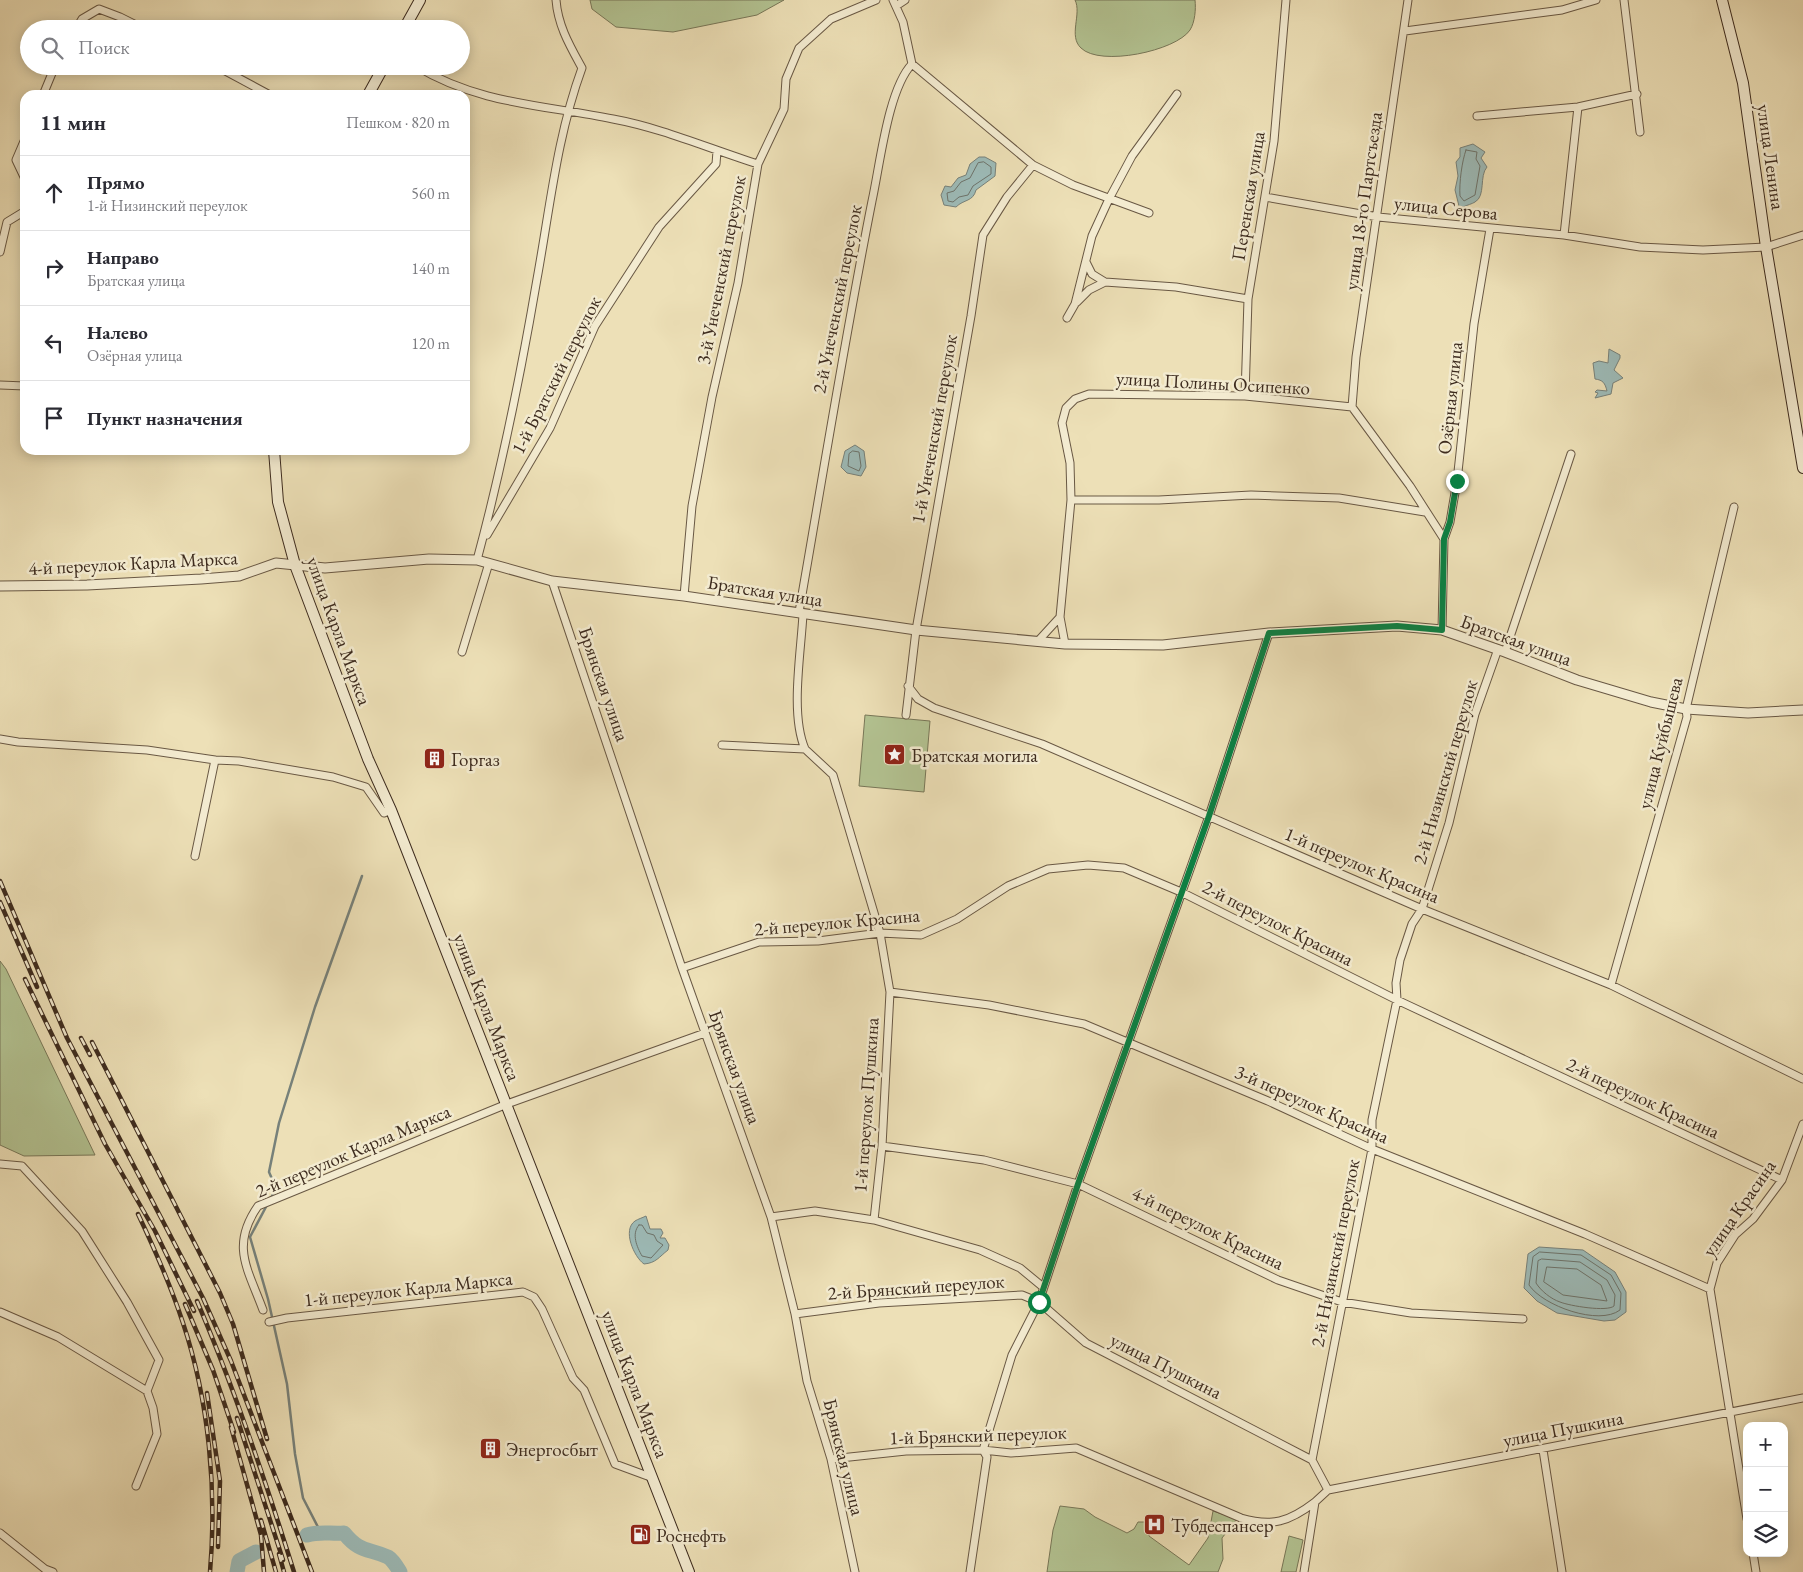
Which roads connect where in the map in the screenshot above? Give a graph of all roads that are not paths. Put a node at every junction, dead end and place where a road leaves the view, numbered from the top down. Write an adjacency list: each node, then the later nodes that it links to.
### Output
1 (556, 0): 28 (street, 1-й Братский переулок)
2 (876, 0): 33 (street, 3-й Унеченский переулок)
3 (905, 0): 10 (street)
4 (1286, 0): 36 (street, Перенская улица)
5 (1408, 0): 14 (street, улица 18-го Партсъезда)
6 (1596, 0): 14 (street)
7 (1624, 0): 26 (street)
8 (1722, 0): 44 (main road, улица Ленина)
9 (416, 2): 13 (main road)
10 (895, 3): 15 (street)
11 (81, 20): 12 (street)
12 (126, 20)
13 (408, 20)
14 (1405, 31): 40 (street, улица 18-го Партсъезда)
15 (912, 64): 34 (street); 69 (street, 2-й Унеченский переулок)
16 (51, 75): 20 (street)
17 (233, 75): 21 (street)
18 (379, 75): 22 (main road)
19 (435, 75): 23 (street)
20 (45, 90)
21 (261, 90)
22 (371, 90)
23 (466, 90)
24 (470, 92): 28 (street)
25 (1177, 94): 37 (street)
26 (1637, 94): 27 (street); 30 (street)
27 (1578, 108): 29 (street); 42 (street)
28 (567, 112): 32 (street); 62 (street, 1-й Братский переулок)
29 (1477, 116)
30 (1640, 132)
31 (20, 151): 35 (street)
32 (717, 151): 33 (street); 62 (street, 1-й Братский переулок)
33 (758, 164): 68 (street, 3-й Унеченский переулок)
34 (1033, 165): 37 (street); 71 (street, 1-й Унеченский переулок)
35 (20, 168)
36 (1265, 197): 40 (street, улица Серова); 48 (street, Перенская улица)
37 (1109, 199): 38 (street); 46 (street)
38 (1150, 213)
39 (20, 214): 45 (street)
40 (1378, 217): 41 (street, улица Серова); 54 (street, улица 18-го Партсъезда)
41 (1490, 229): 42 (street, улица Серова); 61 (street, Озёрная улица)
42 (1564, 235): 44 (street, улица Серова)
43 (1803, 235): 44 (street, улица Серова)
44 (1766, 247): 57 (main road, улица Ленина)
45 (0, 252)
46 (1086, 262): 47 (street); 49 (street)
47 (1105, 282): 48 (street); 49 (street)
48 (1248, 298): 53 (street, Перенская улица)
49 (1075, 304): 50 (street)
50 (1067, 318)
51 (0, 385): 52 (street)
52 (20, 386)
53 (1245, 396): 54 (street, улица Полины Осипенко); 58 (street, улица Полины Осипенко)
54 (1352, 407): 60 (street)
55 (1571, 454): 76 (street, 2-й Низинский переулок)
56 (274, 455): 65 (main road, улица Карла Маркса)
57 (1803, 468)
58 (1071, 500): 60 (street); 70 (street)
59 (1734, 507): 79 (street, улица Куйбышева)
60 (1425, 512): 61 (street)
61 (1444, 539): 72 (street, Озёрная улица)
62 (480, 546): 63 (street, 1-й Братский переулок)
63 (477, 560): 64 (street, Братская улица); 65 (street, Братская улица)
64 (489, 563): 66 (street, Братская улица); 77 (street)
65 (295, 565): 67 (street, 4-й переулок Карла Маркса); 86 (main road, улица Карла Маркса)
66 (552, 581): 68 (street, Братская улица); 92 (street, Брянская улица)
67 (0, 586)
68 (684, 596): 69 (street, Братская улица)
69 (801, 613): 71 (street, Братская улица); 84 (street, 2-й Унеченский переулок)
70 (1060, 616): 74 (street); 75 (street)
71 (916, 630): 74 (street, Братская улица); 78 (street, 1-й Унеченский переулок)
72 (1442, 630): 73 (street, Братская улица); 76 (street, Братская улица)
73 (1269, 633): 75 (street, Братская улица); 87 (street)
74 (1038, 641): 75 (street, Братская улица)
75 (1065, 644)
76 (1501, 650): 79 (street, Братская улица); 90 (street, 2-й Низинский переулок)
77 (462, 652)
78 (908, 686): 81 (street, 1-й Унеченский переулок); 87 (street, 1-й переулок Красина)
79 (1686, 709): 80 (street, Братская улица); 93 (street, улица Куйбышева)
80 (1803, 710)
81 (906, 715)
82 (0, 739): 85 (street)
83 (722, 745): 84 (street)
84 (805, 749): 91 (street, 1-й переулок Пушкина)
85 (215, 760): 86 (street); 88 (street)
86 (391, 810): 99 (main road, улица Карла Маркса)
87 (1209, 816): 89 (street); 90 (street, 1-й переулок Красина)
88 (195, 856)
89 (1181, 892): 91 (street, 2-й переулок Красина); 95 (street, 2-й переулок Красина); 97 (street)
90 (1422, 909): 93 (street, 1-й переулок Красина); 95 (street, 2-й Низинский переулок)
91 (880, 933): 92 (street, 2-й переулок Красина); 94 (street, 1-й переулок Пушкина)
92 (682, 968): 96 (street, Брянская улица)
93 (1611, 985): 98 (street, 1-й переулок Красина)
94 (890, 992): 97 (street, 3-й переулок Красина); 101 (street, 1-й переулок Пушкина)
95 (1397, 1000): 102 (street, 2-й Низинский переулок); 104 (street, 2-й переулок Красина)
96 (706, 1034): 99 (street, 2-й переулок Карла Маркса); 106 (street, Брянская улица)
97 (1128, 1044): 102 (street, 3-й переулок Красина); 105 (street)
98 (1803, 1079)
99 (507, 1104): 112 (street, 2-й переулок Карла Маркса); 124 (main road, улица Карла Маркса)
100 (1803, 1124): 104 (street, улица Красина)
101 (882, 1146): 105 (street, 4-й переулок Красина); 107 (street, 1-й переулок Пушкина)
102 (1372, 1149): 109 (street, 3-й переулок Красина); 111 (street, 2-й Низинский переулок)
103 (0, 1164): 117 (street)
104 (1782, 1180): 109 (street, улица Красина)
105 (1078, 1184): 108 (street); 111 (street, 4-й переулок Красина)
106 (771, 1217): 107 (street); 114 (street, Брянская улица)
107 (874, 1220): 108 (street)
108 (1043, 1287): 110 (street)
109 (1710, 1289): 119 (street, улица Красина)
110 (1039, 1302): 114 (street, 2-й Брянский переулок); 120 (street); 123 (street, улица Пушкина)
111 (1342, 1302): 115 (street, 4-й переулок Красина); 123 (street, 2-й Низинский переулок)
112 (263, 1310)
113 (0, 1312): 117 (street)
114 (795, 1314): 122 (street, Брянская улица)
115 (1523, 1319)
116 (269, 1322): 124 (street, 1-й переулок Карла Маркса)
117 (147, 1391): 125 (street)
118 (1803, 1398): 119 (street, улица Пушкина)
119 (1729, 1413): 121 (street, улица Пушкина); 128 (street, улица Красина)
120 (983, 1450): 122 (street, 1-й Брянский переулок); 127 (street, 1-й Брянский переулок); 134 (street)
121 (1543, 1450): 126 (street, улица Пушкина); 136 (street)
122 (831, 1459): 133 (street, Брянская улица)
123 (1312, 1460): 126 (street)
124 (653, 1478): 132 (main road, улица Карла Маркса)
125 (136, 1486)
126 (1328, 1490): 127 (street, 1-й Брянский переулок)
127 (1315, 1502): 135 (street)
128 (1746, 1512)
129 (0, 1533): 131 (street)
130 (1754, 1557): 137 (street)
131 (53, 1572)
132 (689, 1572)
133 (855, 1572)
134 (970, 1572)
135 (1304, 1572)
136 (1562, 1572)
137 (1756, 1572)

